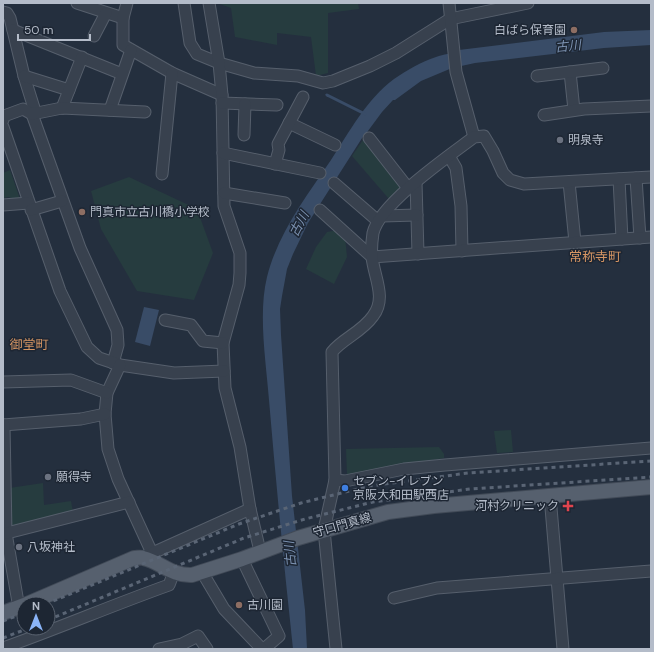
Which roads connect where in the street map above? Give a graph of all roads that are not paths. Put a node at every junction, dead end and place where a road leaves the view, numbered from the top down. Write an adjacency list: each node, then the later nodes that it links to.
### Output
1 (77, 3): 8 (street)
2 (127, 3): 9 (street)
3 (184, 3): 15 (street)
4 (209, 3): 15 (street)
5 (449, 3): 10 (street)
6 (528, 3): 10 (street)
7 (3, 12): 11 (street)
8 (106, 13): 9 (street); 12 (street)
9 (123, 18): 13 (street)
10 (450, 19): 15 (street); 38 (street)
11 (13, 30): 14 (street); 20 (street)
12 (94, 36)
13 (131, 50): 18 (street); 19 (street)
14 (82, 57): 19 (street); 22 (street)
15 (219, 63): 24 (street)
16 (603, 68): 17 (street)
17 (570, 72): 21 (street); 30 (street)
18 (172, 73): 24 (street); 45 (street)
19 (122, 74): 29 (street)
20 (24, 76): 22 (street); 32 (street)
21 (537, 76)
22 (69, 90): 28 (street)
23 (303, 97): 35 (street)
24 (222, 99): 25 (street); 41 (street)
25 (245, 104): 26 (street); 37 (street)
26 (277, 105)
27 (651, 106): 30 (street)
28 (62, 108): 29 (street); 32 (street)
29 (110, 110): 31 (street)
30 (574, 110): 33 (street)
31 (145, 112)
32 (32, 114): 34 (street); 53 (street)
33 (544, 115)
34 (3, 120)
35 (289, 123): 40 (street); 43 (street)
36 (3, 127): 56 (street)
37 (244, 135)
38 (474, 137): 42 (street); 49 (street)
39 (369, 138): 51 (street)
40 (335, 145)
41 (223, 153): 43 (street); 52 (street)
42 (449, 156): 51 (street); 64 (street)
43 (275, 164): 44 (street)
44 (320, 173)
45 (162, 174)
46 (651, 177): 47 (street)
47 (636, 178): 48 (street); 61 (street)
48 (618, 179): 49 (street); 62 (street)
49 (569, 182): 63 (street)
50 (334, 183): 59 (street)
51 (412, 185): 58 (street); 59 (street)
52 (224, 193): 54 (street); 68 (street)
53 (62, 201): 56 (street); 69 (street)
54 (285, 203)
55 (3, 205): 56 (street)
56 (30, 206): 69 (street)
57 (320, 210): 66 (street)
58 (417, 215): 59 (street); 65 (street)
59 (380, 218): 66 (street)
60 (651, 237): 61 (street)
61 (640, 238): 62 (street)
62 (622, 239): 63 (street)
63 (575, 242): 64 (street)
64 (462, 250): 65 (street)
65 (418, 254): 66 (street)
66 (372, 257): 76 (street)
67 (165, 320): 68 (street)
68 (223, 343): 70 (street)
69 (117, 364): 70 (street); 72 (street)
70 (224, 371): 80 (street)
71 (3, 382): 72 (street)
72 (107, 393): 73 (street)
73 (105, 414): 74 (street); 79 (street)
74 (4, 425): 82 (street)
75 (651, 448): 76 (street)
76 (335, 480): 81 (street)
77 (651, 488): 78 (main road, 守口門真線)
78 (550, 496): 81 (main road, 守口門真線); 89 (street)
79 (129, 502): 82 (street); 84 (street)
80 (250, 509): 83 (street); 84 (street)
81 (324, 530): 83 (main road, 守口門真線); 99 (street)
82 (4, 533): 90 (street)
83 (260, 551): 85 (main road, 守口門真線)
84 (147, 555): 87 (main road, 守口門真線); 91 (main road)
85 (242, 559): 88 (main road, 守口門真線); 98 (street)
86 (651, 571): 89 (street)
87 (174, 572): 88 (main road, 守口門真線); 95 (street)
88 (202, 572): 98 (street)
89 (557, 578): 92 (street); 100 (street)
90 (20, 596)
91 (46, 596)
92 (394, 598)
93 (16, 608): 94 (main road)
94 (3, 613)
95 (3, 648)
96 (159, 649): 97 (street)
97 (207, 649)
98 (263, 649)
99 (336, 649)
100 (563, 649)

